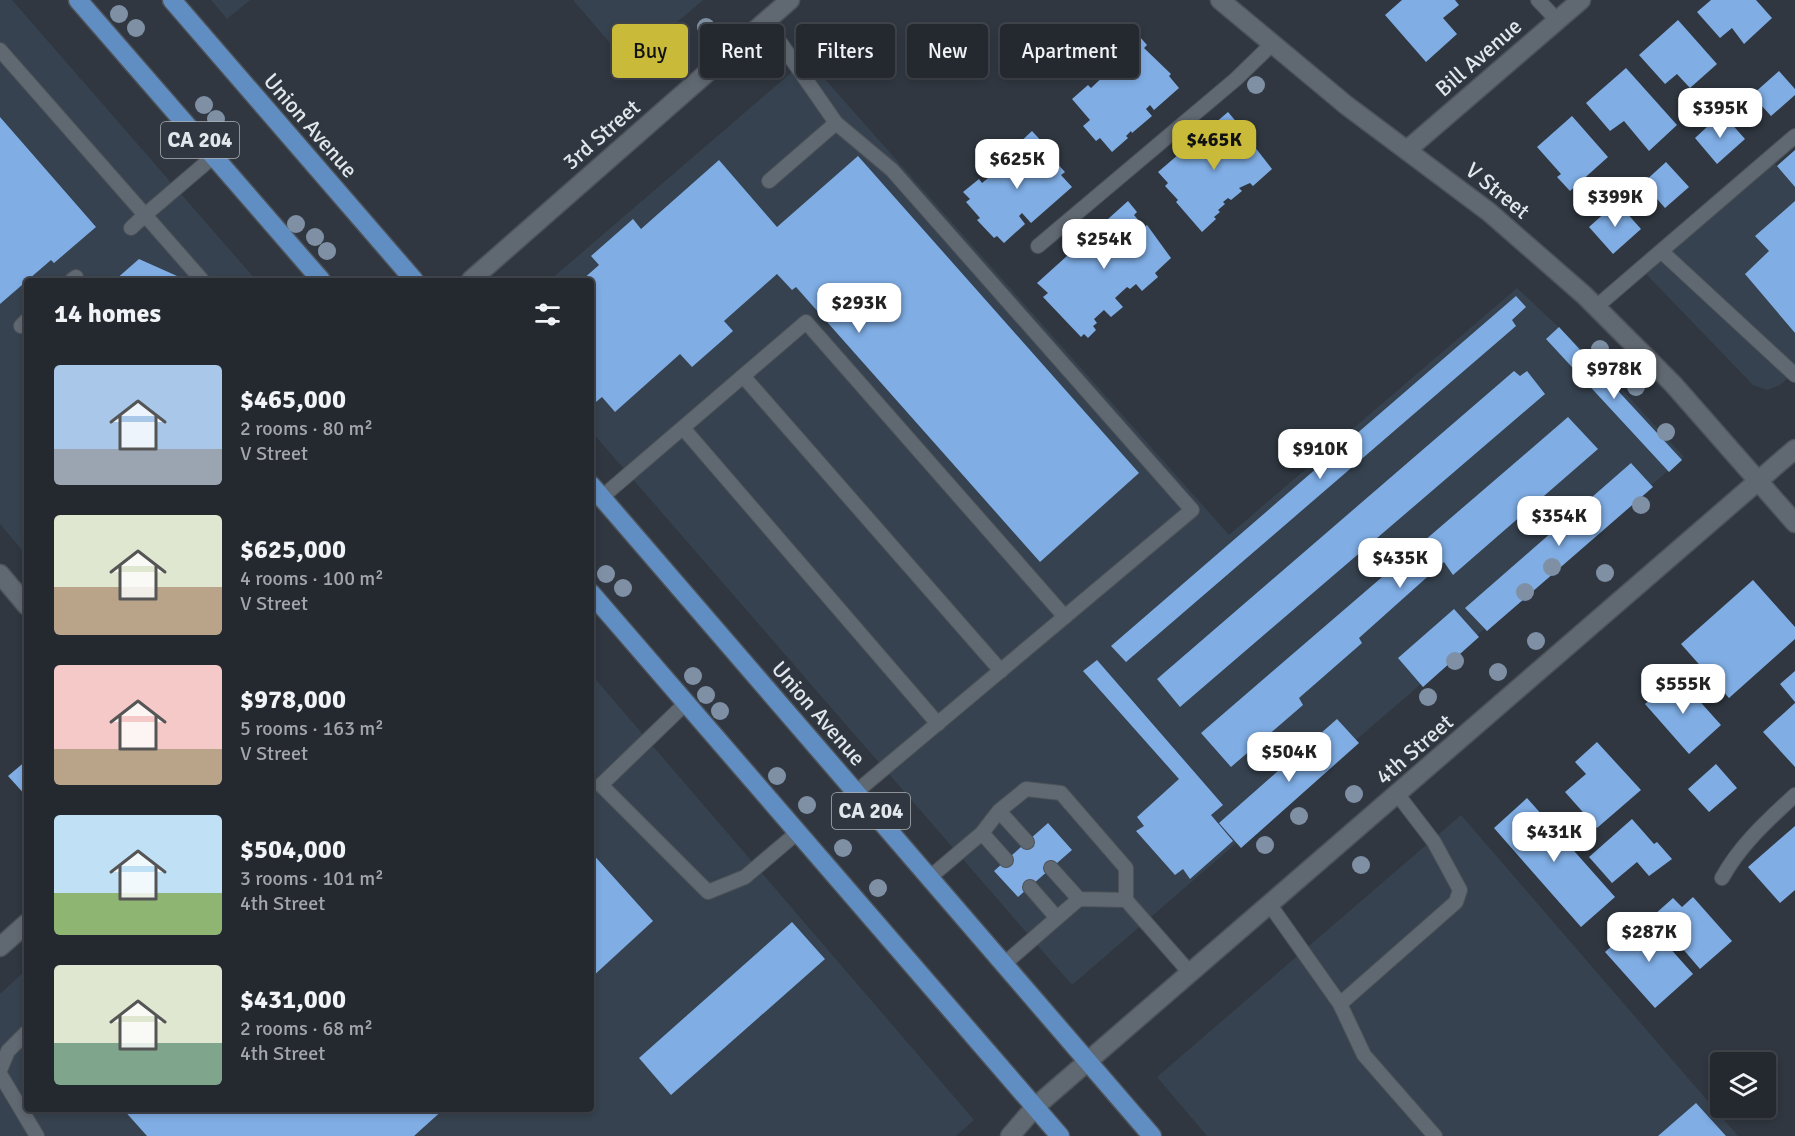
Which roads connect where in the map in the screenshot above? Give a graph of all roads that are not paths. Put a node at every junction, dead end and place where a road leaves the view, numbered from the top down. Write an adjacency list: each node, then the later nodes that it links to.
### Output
1 (78, 0): 14 (highway, CA 204)
2 (172, 0): 22 (highway, Union Avenue / CA 204)
3 (790, 0): 8 (street, 3rd Street)
4 (1220, 0): 9 (street, V Street)
5 (1538, 0): 7 (lane)
6 (1581, 0): 7 (street, Bill Avenue)
7 (1557, 20): 13 (street, Bill Avenue)
8 (766, 22): 11 (lane); 23 (street, 3rd Street)
9 (1272, 44): 13 (street, V Street); 18 (lane)
10 (0, 50): 16 (lane)
11 (836, 123): 15 (lane); 35 (lane)
12 (1795, 136): 19 (lane)
13 (1407, 150): 24 (street, V Street)
14 (214, 156): 16 (lane); 21 (highway, CA 204)
15 (769, 181)
16 (145, 215): 17 (lane); 20 (lane)
17 (131, 228)
18 (1038, 246)
19 (1661, 251): 24 (lane); 25 (lane)
20 (200, 278)
21 (319, 278)
22 (412, 278)
23 (473, 278)
24 (1596, 307): 29 (street, V Street)
25 (1795, 375)
26 (742, 376): 27 (lane); 35 (lane); 36 (lane)
27 (683, 428): 30 (lane); 38 (lane)
28 (1795, 449): 29 (street, 4th Street)
29 (1759, 481): 31 (street, V Street); 40 (street, 4th Street)
30 (596, 491): 39 (highway, Union Avenue / CA 204)
31 (1795, 523)
32 (0, 574): 34 (street)
33 (594, 597): 37 (highway, CA 204)
34 (24, 602)
35 (1065, 617): 36 (lane)
36 (1000, 671): 38 (lane)
37 (686, 704): 43 (highway, CA 204); 43 (lane)
38 (938, 724): 39 (lane)
39 (856, 792): 48 (highway, Union Avenue / CA 204)
40 (1398, 795): 53 (street, 4th Street); 59 (lane)
41 (1795, 795): 49 (lane)
42 (999, 811): 44 (lane); 45 (lane); 52 (lane)
43 (798, 832): 63 (highway, CA 204)
44 (981, 833): 46 (lane); 48 (lane)
45 (1027, 842)
46 (1006, 860)
47 (1051, 868): 51 (lane)
48 (929, 878): 57 (highway, Union Avenue / CA 204)
49 (1722, 878)
50 (1030, 887): 54 (lane)
51 (1078, 899): 52 (lane); 54 (lane)
52 (1126, 900): 58 (lane)
53 (1270, 905): 58 (street, 4th Street); 59 (lane)
54 (1057, 918): 57 (lane)
55 (24, 926): 56 (street)
56 (0, 947)
57 (1004, 964): 61 (highway, Union Avenue / CA 204)
58 (1191, 974): 61 (street, 4th Street)
59 (1340, 1004): 68 (lane)
60 (24, 1035): 62 (lane)
61 (1089, 1063): 63 (street, 4th Street); 67 (highway, Union Avenue / CA 204)
62 (0, 1072): 64 (lane)
63 (1035, 1107): 65 (street, 4th Street); 66 (highway, CA 204)
64 (37, 1136)
65 (1010, 1136)
66 (1060, 1136)
67 (1152, 1136)
68 (1436, 1136)

